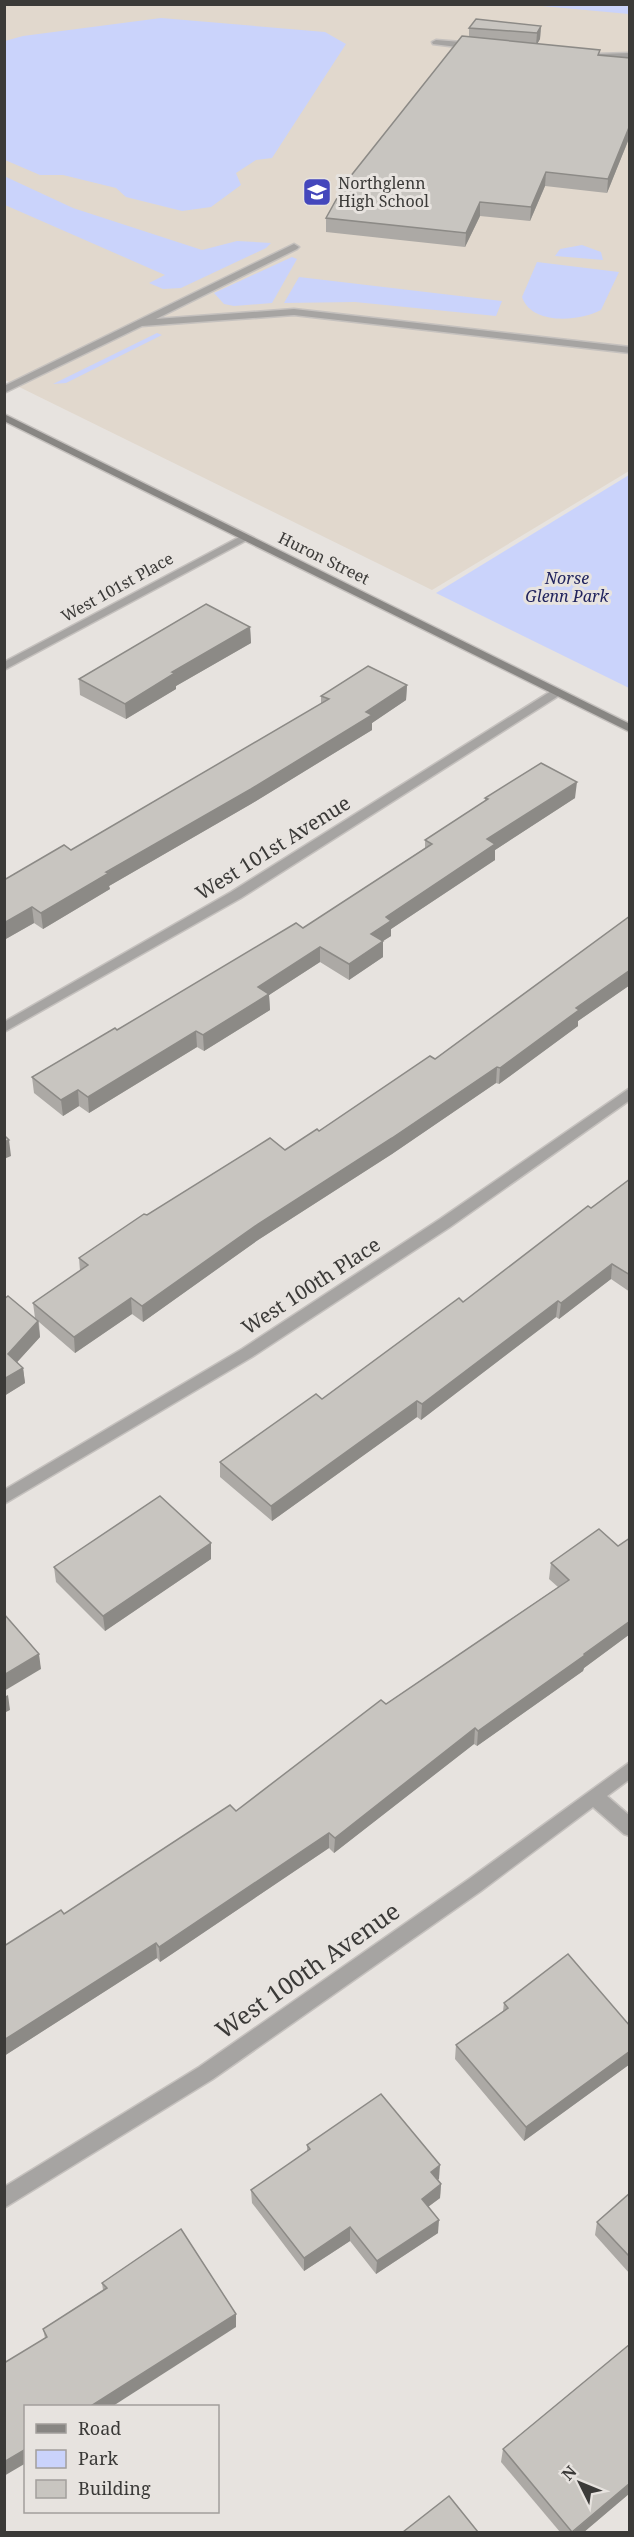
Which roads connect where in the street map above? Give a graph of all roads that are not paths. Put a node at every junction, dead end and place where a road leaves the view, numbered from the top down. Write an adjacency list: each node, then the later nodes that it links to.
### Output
1 (436, 42): 2 (street)
2 (488, 47)
3 (588, 56): 4 (street)
4 (630, 56)
5 (294, 247): 6 (street)
6 (139, 323): 7 (street); 8 (street)
7 (630, 350)
8 (4, 390)
9 (4, 417): 10 (main road, Huron Street)
10 (245, 537): 11 (street, West 101st Place); 12 (main road, Huron Street)
11 (4, 667)
12 (556, 692): 13 (main road, Huron Street); 14 (street, West 101st Avenue)
13 (630, 729)
14 (4, 1028)
15 (630, 1093): 16 (street, West 100th Place)
16 (4, 1498)
17 (630, 1769): 18 (street, West 100th Avenue)
18 (594, 1796): 19 (street); 20 (street, West 100th Avenue)
19 (630, 1828)
20 (4, 2199)

